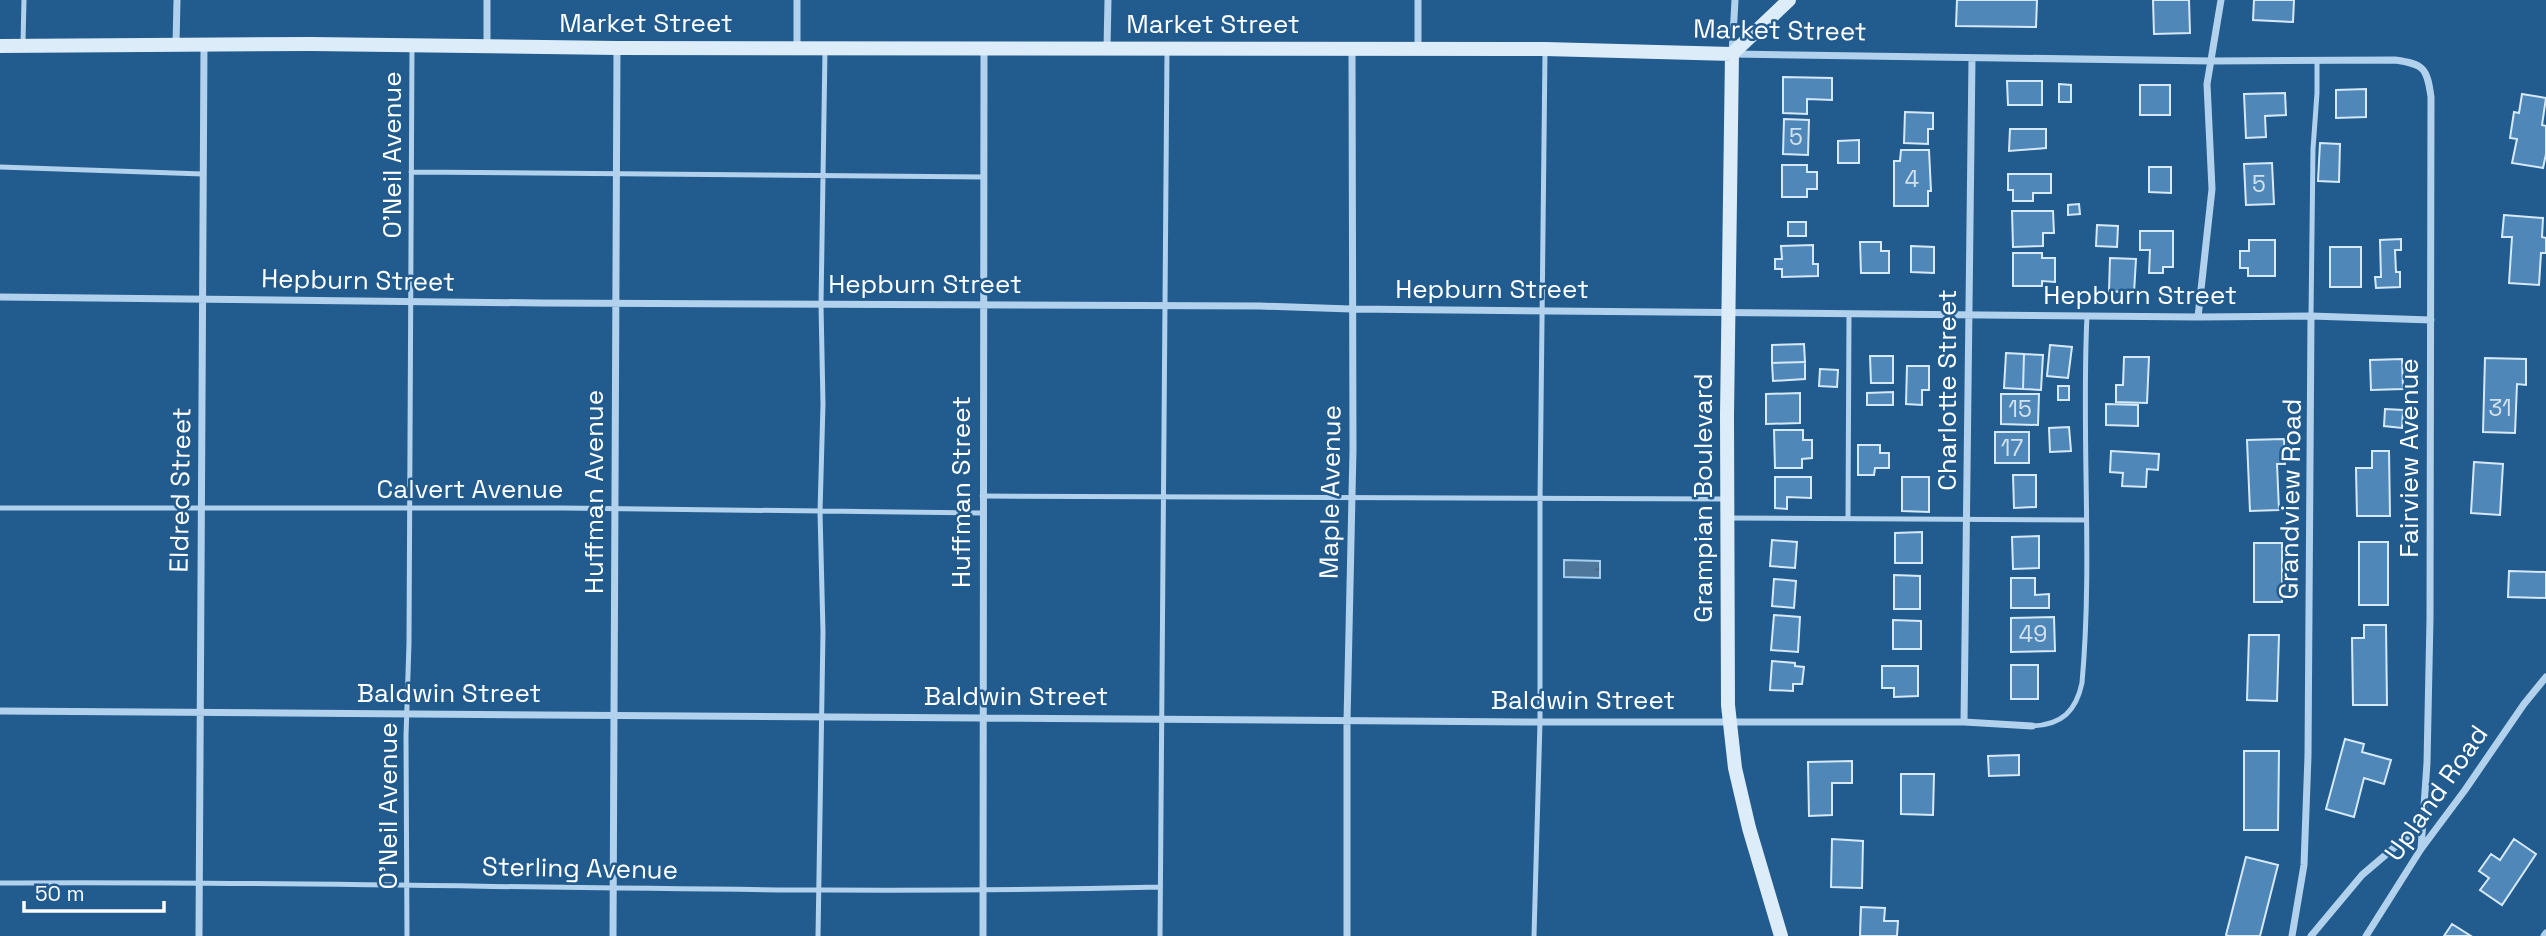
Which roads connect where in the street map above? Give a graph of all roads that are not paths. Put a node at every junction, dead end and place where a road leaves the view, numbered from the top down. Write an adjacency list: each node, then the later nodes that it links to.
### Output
1 (24, 0): 13 (lane)
2 (177, 0): 10 (street)
3 (487, 0): 15 (street)
4 (797, 0): 16 (street)
5 (1108, 0): 20 (street)
6 (1418, 0): 23 (street)
7 (1735, 0): 25 (street)
8 (1789, 0): 25 (main road)
9 (2221, 0): 27 (street)
10 (176, 45): 11 (main road, Market Street); 13 (main road, Market Street)
11 (204, 45): 14 (main road, Market Street); 32 (street, Eldred Street)
12 (0, 46): 13 (main road, Market Street)
13 (22, 46)
14 (412, 46): 15 (main road, Market Street); 31 (lane, O'Neil Avenue)
15 (487, 47): 19 (main road, Market Street)
16 (797, 47): 17 (main road, Market Street); 19 (main road, Market Street)
17 (825, 47): 18 (main road, Market Street); 34 (lane)
18 (984, 47): 20 (main road, Market Street); 35 (street, Huffman Street)
19 (617, 48): 33 (street, Huffman Avenue)
20 (1107, 48): 21 (main road, Market Street)
21 (1167, 48): 22 (main road, Market Street); 42 (lane)
22 (1352, 48): 23 (main road, Market Street); 43 (street, Maple Avenue)
23 (1418, 48): 24 (main road, Market Street)
24 (1545, 49): 25 (main road, Market Street); 44 (lane)
25 (1732, 54): 26 (street, Market Street); 45 (main road, Grampian Boulevard)
26 (1972, 58): 27 (street, Market Street); 47 (street, Charlotte Street)
27 (2212, 61): 28 (street, Market Street); 50 (street)
28 (2317, 61): 29 (street, Market Street); 49 (lane, Grandview Road)
29 (2424, 68): 51 (street, Fairview Avenue)
30 (0, 167): 32 (lane)
31 (411, 172): 33 (lane); 38 (lane, O'Neil Avenue)
32 (203, 174): 37 (street, Eldred Street)
33 (615, 174): 34 (lane); 39 (street, Huffman Avenue)
34 (823, 176): 35 (lane); 40 (lane)
35 (984, 177): 41 (street, Huffman Street)
36 (0, 297): 37 (street, Hepburn Street)
37 (202, 301): 38 (street, Hepburn Street); 57 (street, Eldred Street)
38 (410, 301): 39 (street, Hepburn Street); 59 (lane, O'Neil Avenue)
39 (616, 303): 40 (street, Hepburn Street); 60 (street, Huffman Avenue)
40 (821, 305): 41 (street, Hepburn Street); 61 (lane)
41 (982, 305): 42 (street, Hepburn Street); 53 (street, Huffman Street)
42 (1165, 306): 43 (street, Hepburn Street); 52 (lane)
43 (1350, 309): 44 (street, Hepburn Street); 54 (street, Maple Avenue)
44 (1542, 310): 45 (street, Hepburn Street); 56 (lane)
45 (1730, 313): 46 (street, Hepburn Street); 55 (main road, Grampian Boulevard)
46 (1849, 314): 47 (street, Hepburn Street); 64 (lane)
47 (1968, 314): 48 (street, Hepburn Street); 65 (street, Charlotte Street)
48 (2088, 316): 50 (street, Hepburn Street); 66 (lane)
49 (2311, 316): 50 (street, Hepburn Street); 51 (street, Hepburn Street); 98 (street, Grandview Road)
50 (2198, 317)
51 (2431, 320): 80 (street, Fairview Avenue)
52 (1163, 495): 53 (lane); 54 (lane); 74 (lane)
53 (982, 496): 62 (street, Huffman Street)
54 (1352, 497): 56 (lane); 75 (street, Maple Avenue)
55 (1728, 499): 56 (lane); 63 (main road, Grampian Boulevard)
56 (1540, 500): 76 (lane)
57 (200, 507): 58 (lane, Calvert Avenue); 59 (lane, Calvert Avenue); 69 (street, Eldred Street)
58 (0, 508)
59 (409, 508): 60 (lane, Calvert Avenue); 71 (lane, O'Neil Avenue)
60 (614, 509): 61 (lane, Calvert Avenue); 70 (street, Huffman Avenue)
61 (820, 512): 62 (lane, Calvert Avenue); 72 (lane)
62 (982, 513): 73 (street, Huffman Street)
63 (1729, 518): 64 (lane); 77 (main road, Grampian Boulevard)
64 (1848, 518): 65 (lane)
65 (1968, 518): 66 (lane); 78 (street, Charlotte Street)
66 (2086, 520): 79 (lane)
67 (2546, 677): 81 (street, Upland Road)
68 (0, 711): 69 (street, Baldwin Street)
69 (200, 714): 71 (street, Baldwin Street); 82 (street, Eldred Street)
70 (615, 714): 71 (street, Baldwin Street); 72 (street, Baldwin Street); 86 (street, Huffman Avenue)
71 (406, 715): 84 (lane, O'Neil Avenue)
72 (821, 716): 73 (street, Baldwin Street); 87 (lane)
73 (983, 717): 74 (street, Baldwin Street); 88 (street, Huffman Street)
74 (1161, 718): 75 (street, Baldwin Street); 85 (lane)
75 (1348, 721): 76 (street, Baldwin Street); 95 (street, Maple Avenue)
76 (1540, 722): 77 (street, Baldwin Street); 96 (lane)
77 (1729, 722): 78 (street, Baldwin Street); 97 (main road, Grampian Boulevard)
78 (1964, 722): 79 (street, Baldwin Street)
79 (2032, 726)
80 (2423, 822): 81 (street, Fairview Avenue); 99 (street)
81 (2421, 849): 100 (street, Upland Road)
82 (199, 882): 83 (lane, Sterling Avenue); 84 (lane, Sterling Avenue); 89 (street, Eldred Street)
83 (0, 883)
84 (408, 886): 86 (lane, Sterling Avenue); 90 (lane, O'Neil Avenue)
85 (1159, 887): 88 (lane, Sterling Avenue); 94 (lane)
86 (613, 888): 87 (lane, Sterling Avenue); 91 (street, Huffman Avenue)
87 (819, 888): 88 (lane, Sterling Avenue); 92 (lane)
88 (982, 889): 93 (street, Huffman Street)
89 (199, 936)
90 (407, 936)
91 (613, 936)
92 (818, 936)
93 (982, 936)
94 (1160, 936)
95 (1347, 936)
96 (1534, 936)
97 (1781, 936)
98 (2292, 936)
99 (2311, 936)
100 (2365, 936)

